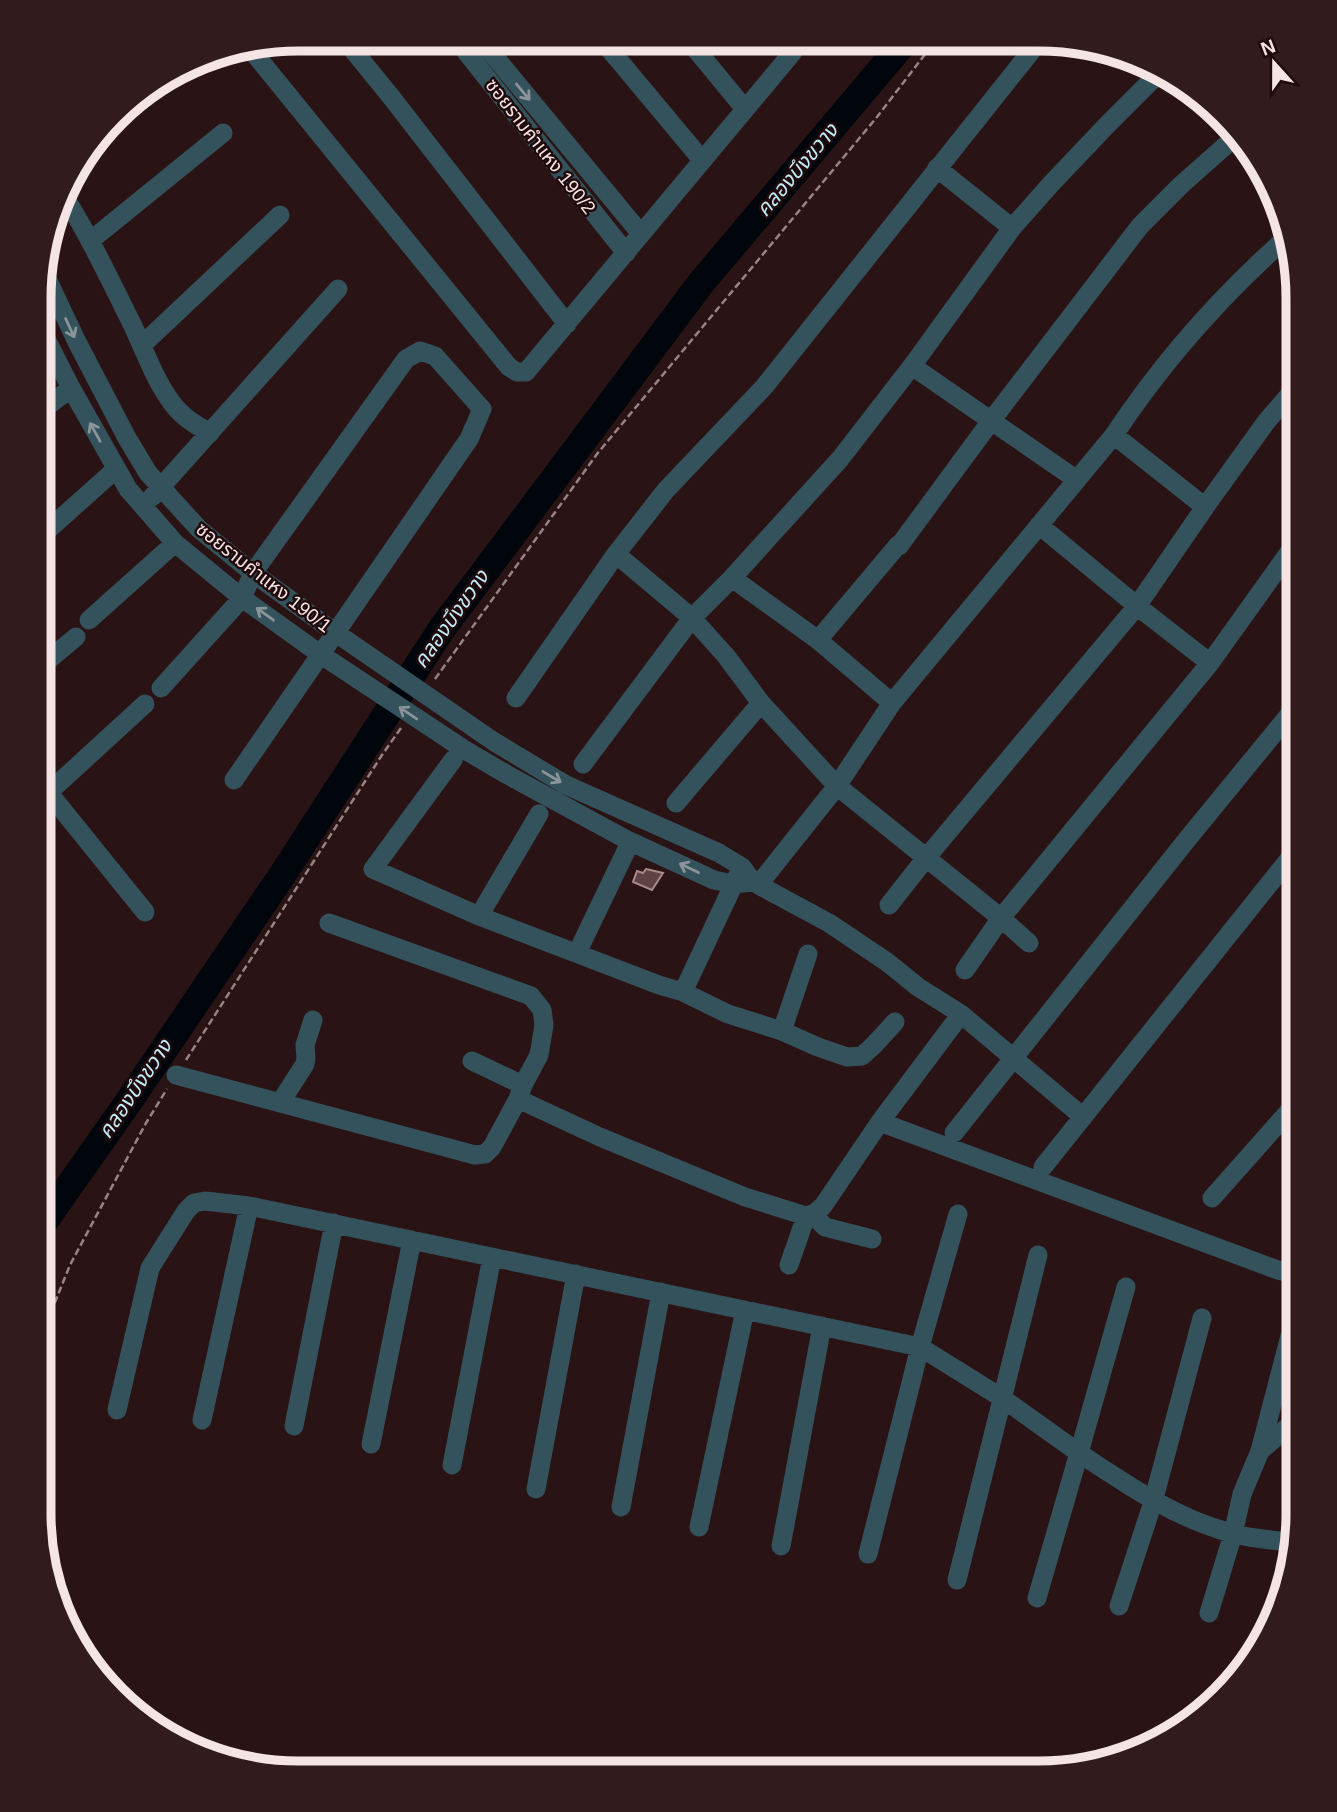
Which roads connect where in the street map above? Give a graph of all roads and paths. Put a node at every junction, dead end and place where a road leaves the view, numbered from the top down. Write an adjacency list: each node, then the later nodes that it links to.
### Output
1 (354, 51): 25 (street)
2 (466, 51): 22 (street, ซอยรามคำแหง 190/2)
3 (490, 51): 19 (street, ซอยรามคำแหง 190/2, one-way to 19)
4 (611, 51): 14 (street)
5 (697, 51): 11 (street)
6 (787, 51): 11 (street)
7 (928, 51): 58 (path)
8 (1031, 51): 15 (street)
9 (255, 54): 25 (street)
10 (1153, 79): 18 (street)
11 (744, 109): 14 (street)
12 (223, 133): 20 (street)
13 (1230, 141): 32 (street)
14 (702, 160): 19 (street)
15 (937, 168): 18 (street); 43 (street)
16 (69, 205): 20 (street)
17 (280, 215): 26 (street)
18 (1012, 228): 28 (street)
19 (641, 234): 22 (street)
20 (90, 241): 26 (street)
21 (1280, 243): 34 (street)
22 (626, 253): 25 (street)
23 (51, 287): 37 (street, ซอยรามคำแหง 190/1, one-way to 37)
24 (338, 289): 33 (street)
25 (567, 324)
26 (142, 345): 33 (street)
27 (51, 349): 29 (street, ซอยรามคำแหง 190/1)
28 (912, 366): 32 (street); 46 (street)
29 (71, 388): 31 (street); 35 (street, ซอยรามคำแหง 190/1, one-way to 29)
30 (1286, 399): 39 (street)
31 (51, 403)
32 (991, 421): 36 (street); 53 (street)
33 (210, 433): 37 (street)
34 (1114, 435): 36 (street); 39 (street)
35 (116, 469): 38 (street, ซอยรามคำแหง 190/1); 41 (street)
36 (1077, 480): 40 (street)
37 (160, 488): 38 (street); 45 (street, ซอยรามคำแหง 190/1)
38 (144, 505): 42 (street, ซอยรามคำแหง 190/1)
39 (1205, 507): 48 (street)
40 (1039, 525): 48 (street); 61 (street)
41 (51, 527)
42 (176, 543): 47 (street, ซอยรามคำแหง 190/1); 50 (street)
43 (615, 554): 49 (street); 59 (street)
44 (1286, 557): 56 (street)
45 (253, 573): 47 (street); 51 (street, ซอยรามคำแหง 190/1); 51 (street)
46 (732, 578): 49 (street); 53 (street)
47 (242, 598): 54 (street, ซอยรามคำแหง 190/1, one-way to 47); 57 (street)
48 (1137, 606): 56 (street); 76 (street)
49 (692, 618): 60 (street); 67 (street)
50 (89, 620)
51 (336, 633): 54 (street); 65 (street, ซอยรามคำแหง 190/1)
52 (76, 637): 55 (street)
53 (818, 640): 61 (street)
54 (320, 654): 66 (street, ซอยรามคำแหง 190/1, one-way to 54); 68 (street)
55 (51, 658)
56 (1210, 663): 82 (street)
57 (161, 688)
58 (429, 688)
59 (516, 698)
60 (761, 703): 70 (street); 72 (street)
61 (892, 703): 70 (street)
62 (145, 704): 69 (street)
63 (1286, 719): 93 (street)
64 (405, 721): 95 (path)
65 (486, 735): 66 (street); 74 (street, ซอยรามคำแหง 190/1, one-way to 74)
66 (465, 756): 75 (street, ซอยรามคำแหง 190/1); 81 (street)
67 (583, 764)
68 (234, 780)
69 (51, 781)
70 (837, 786): 76 (street); 78 (street)
71 (51, 796): 80 (street)
72 (676, 803)
73 (539, 814): 81 (street)
74 (650, 821): 75 (street); 78 (street, ซอยรามคำแหง 190/1)
75 (633, 848): 78 (street, ซอยรามคำแหง 190/1, one-way to 75); 85 (street)
76 (926, 859): 79 (street); 82 (street)
77 (1286, 863): 99 (street)
78 (747, 879): 88 (street); 89 (street)
79 (889, 905)
80 (145, 912)
81 (479, 916): 85 (street)
82 (1001, 918): 84 (street); 87 (street)
83 (329, 922): 96 (street)
84 (1029, 943)
85 (577, 953): 88 (street)
86 (808, 954): 92 (street)
87 (965, 970)
88 (683, 992): 92 (street)
89 (961, 1014): 93 (street); 100 (street)
90 (313, 1020): 97 (street)
91 (895, 1022): 92 (street)
92 (782, 1031)
93 (1013, 1059): 99 (street); 101 (street)
94 (472, 1061): 96 (street)
95 (176, 1075): 97 (street); 118 (path)
96 (520, 1092): 97 (street); 106 (street)
97 (280, 1103)
98 (1286, 1115): 103 (street)
99 (1082, 1116): 102 (street)
100 (880, 1122): 106 (street); 113 (street)
101 (954, 1133)
102 (1043, 1167)
103 (1213, 1198)
104 (248, 1206): 107 (street); 124 (street); 125 (street)
105 (958, 1214): 121 (street)
106 (810, 1215): 108 (street); 112 (street)
107 (334, 1223): 109 (street); 126 (street)
108 (872, 1239)
109 (412, 1240): 111 (street); 128 (street)
110 (1038, 1255): 123 (street)
111 (492, 1257): 114 (street); 131 (street)
112 (789, 1265)
113 (1286, 1272)
114 (576, 1275): 116 (street); 132 (street)
115 (1125, 1287): 130 (street)
116 (661, 1292): 117 (street); 134 (street)
117 (745, 1310): 120 (street); 135 (street)
118 (51, 1312)
119 (1202, 1318): 133 (street)
120 (822, 1326): 121 (street); 138 (street)
121 (920, 1347): 123 (street); 139 (street)
122 (1286, 1351): 129 (street)
123 (1002, 1398): 130 (street); 140 (street)
124 (117, 1410)
125 (202, 1420)
126 (294, 1426)
127 (1286, 1428): 129 (street)
128 (371, 1444)
129 (1260, 1451): 136 (street)
130 (1079, 1453): 133 (street); 141 (street)
131 (452, 1465)
132 (537, 1489)
133 (1153, 1502): 136 (street); 142 (street)
134 (621, 1507)
135 (699, 1527)
136 (1233, 1534): 137 (street); 143 (street)
137 (1285, 1541)
138 (781, 1546)
139 (868, 1554)
140 (957, 1580)
141 (1037, 1598)
142 (1119, 1606)
143 (1209, 1613)

